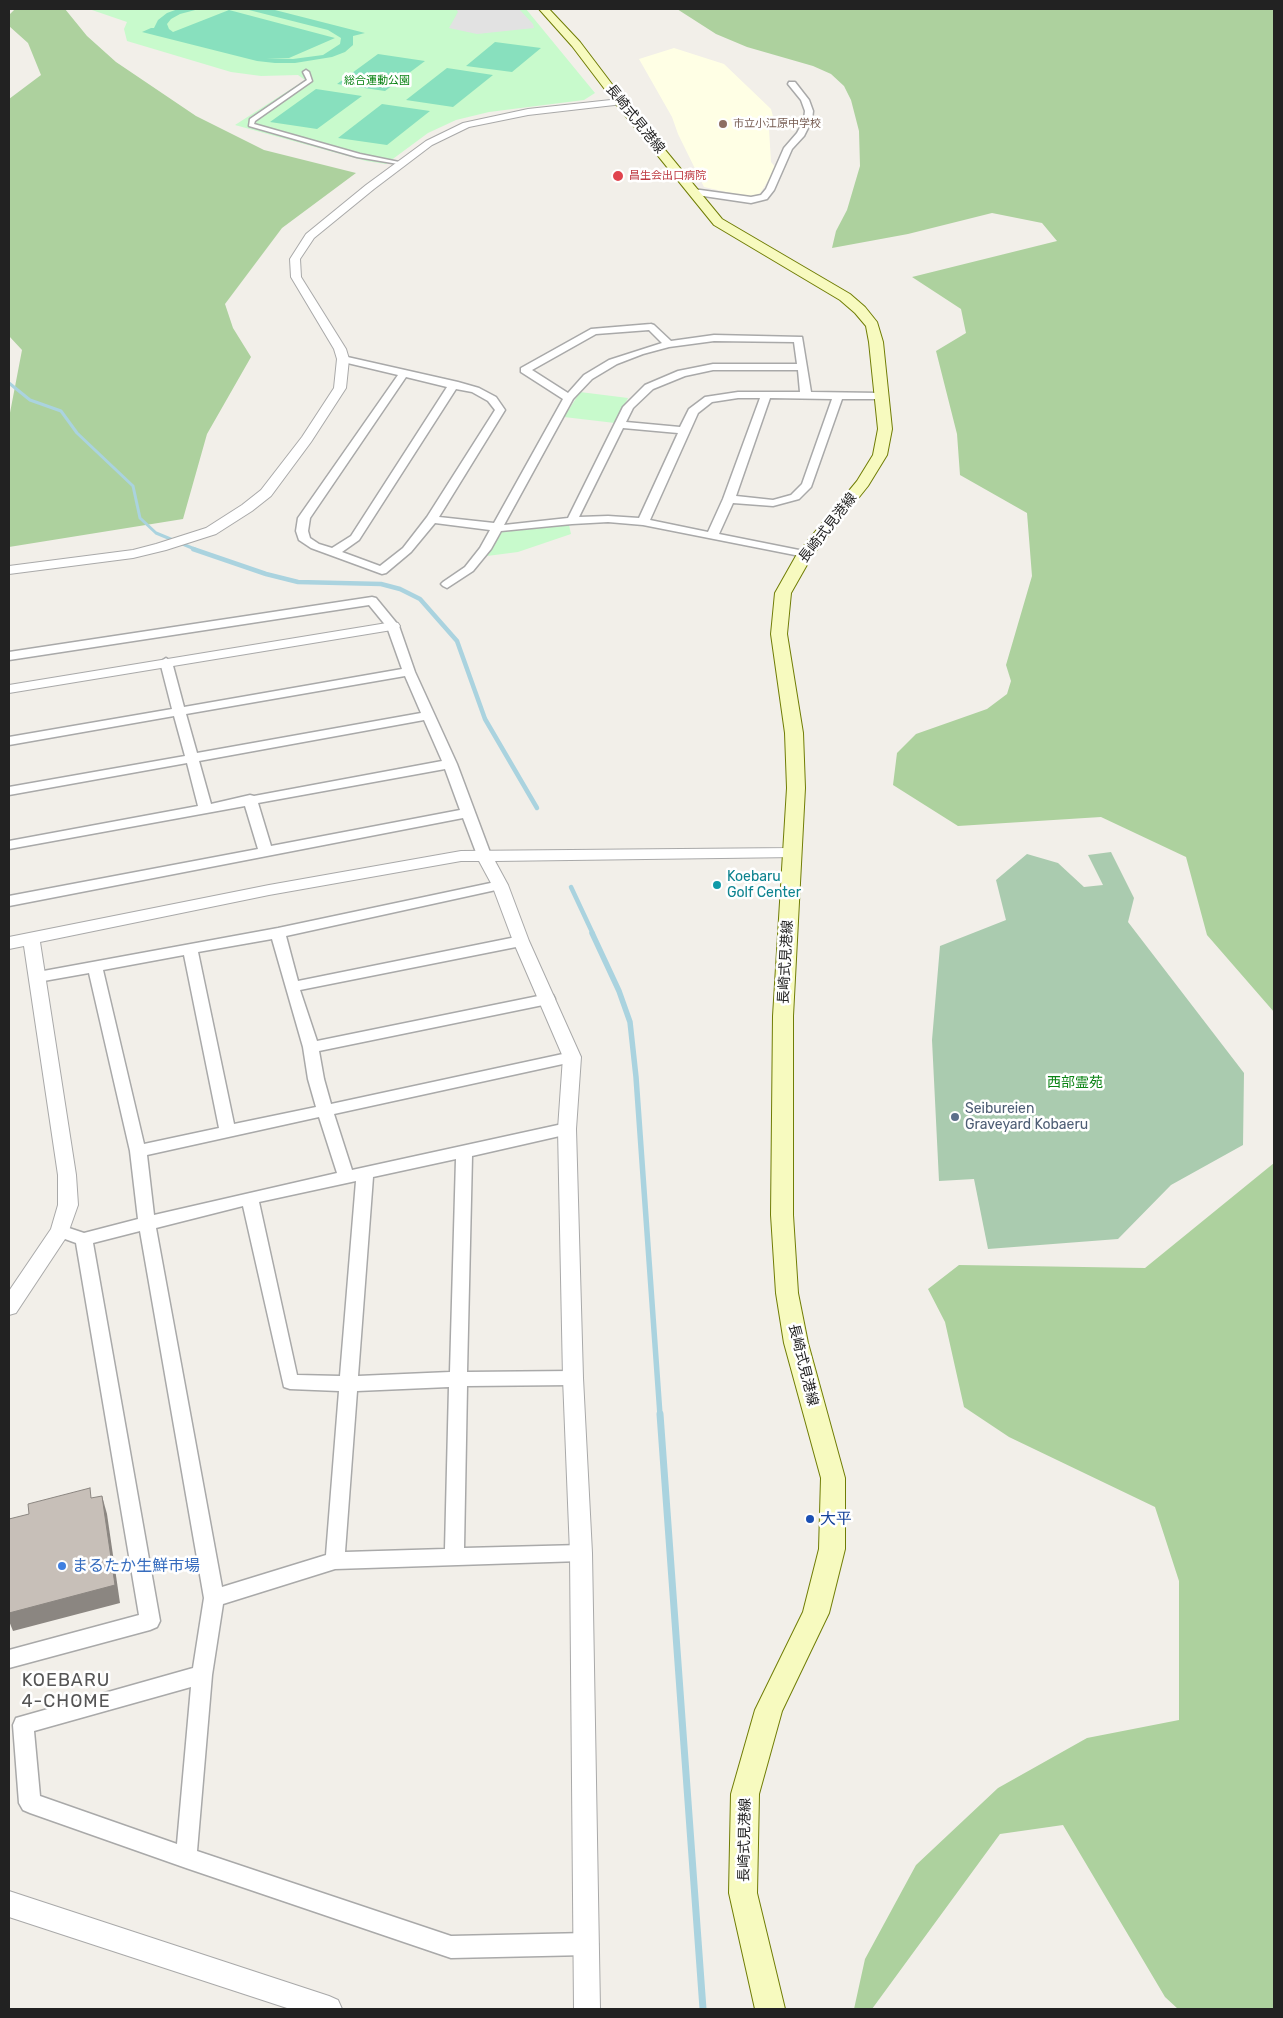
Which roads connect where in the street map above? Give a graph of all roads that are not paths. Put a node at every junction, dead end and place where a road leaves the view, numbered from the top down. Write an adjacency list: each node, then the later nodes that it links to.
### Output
1 (544, 9): 4 (main road, 長崎式見港線)
2 (306, 72): 5 (street)
3 (792, 84): 6 (street)
4 (620, 102): 5 (street); 6 (main road, 長崎式見港線)
5 (402, 164): 8 (street)
6 (693, 192): 15 (main road, 長崎式見港線)
7 (669, 344): 9 (street); 16 (street); 16 (street)
8 (343, 359): 10 (street); 27 (street)
9 (802, 366): 13 (street); 17 (street)
10 (404, 373): 11 (street); 25 (street)
11 (454, 384): 20 (street); 25 (street)
12 (766, 396): 13 (street); 18 (street); 19 (street)
13 (806, 396): 14 (street)
14 (838, 396): 15 (street); 19 (street)
15 (880, 396): 26 (main road, 長崎式見港線)
16 (569, 398): 23 (street)
17 (620, 424): 18 (street); 21 (street)
18 (684, 431): 22 (street)
19 (729, 499): 24 (street)
20 (432, 519): 23 (street); 25 (street)
21 (572, 520): 22 (street); 23 (street)
22 (644, 522): 24 (street)
23 (497, 528): 28 (street)
24 (712, 536): 26 (street)
25 (333, 553)
26 (804, 554): 45 (main road, 長崎式見港線)
27 (9, 570)
28 (447, 584)
29 (393, 626): 30 (street); 31 (street); 32 (street)
30 (9, 656)
31 (166, 662): 33 (street); 34 (street)
32 (409, 672): 34 (street); 35 (street)
33 (9, 689)
34 (180, 712): 36 (street); 37 (street)
35 (428, 716): 37 (street); 38 (street)
36 (9, 741)
37 (193, 759): 39 (street); 41 (street)
38 (450, 764): 40 (street); 42 (street)
39 (9, 791)
40 (250, 800): 41 (street); 44 (street)
41 (205, 807): 43 (street)
42 (467, 813): 44 (street); 46 (street)
43 (9, 845)
44 (266, 852): 48 (street)
45 (791, 853): 46 (street); 86 (main road, 長崎式見港線)
46 (484, 855): 47 (street); 50 (street)
47 (500, 885): 49 (street); 51 (street)
48 (9, 901)
49 (278, 933): 53 (street); 56 (street)
50 (31, 939): 52 (street); 55 (street)
51 (522, 941): 56 (street); 57 (street)
52 (9, 944)
53 (190, 948): 54 (street); 62 (street)
54 (96, 967): 55 (street); 63 (street)
55 (38, 977): 69 (street)
56 (292, 987): 58 (street)
57 (548, 999): 58 (street); 59 (street)
58 (311, 1047): 60 (street)
59 (572, 1057): 60 (street); 61 (street)
60 (324, 1111): 62 (street); 66 (street)
61 (567, 1129): 64 (street); 72 (street)
62 (228, 1133): 63 (street)
63 (138, 1152): 68 (street)
64 (464, 1152): 65 (street); 73 (street)
65 (365, 1173): 66 (street); 74 (street)
66 (346, 1177): 67 (street)
67 (250, 1198): 68 (street); 74 (street)
68 (147, 1224): 70 (street); 78 (street)
69 (60, 1232): 70 (street); 71 (street)
70 (84, 1239): 79 (street)
71 (9, 1307)
72 (573, 1378): 73 (street); 75 (street)
73 (458, 1379): 74 (street); 76 (street)
74 (348, 1384): 77 (street)
75 (581, 1553): 76 (street); 83 (street)
76 (454, 1556): 77 (street)
77 (335, 1561): 78 (street)
78 (214, 1598): 80 (street)
79 (9, 1659)
80 (202, 1674): 81 (street); 81 (street)
81 (186, 1858): 83 (street)
82 (9, 1904): 84 (street)
83 (587, 1944): 85 (street)
84 (329, 2009)
85 (587, 2009)
86 (770, 2009)

